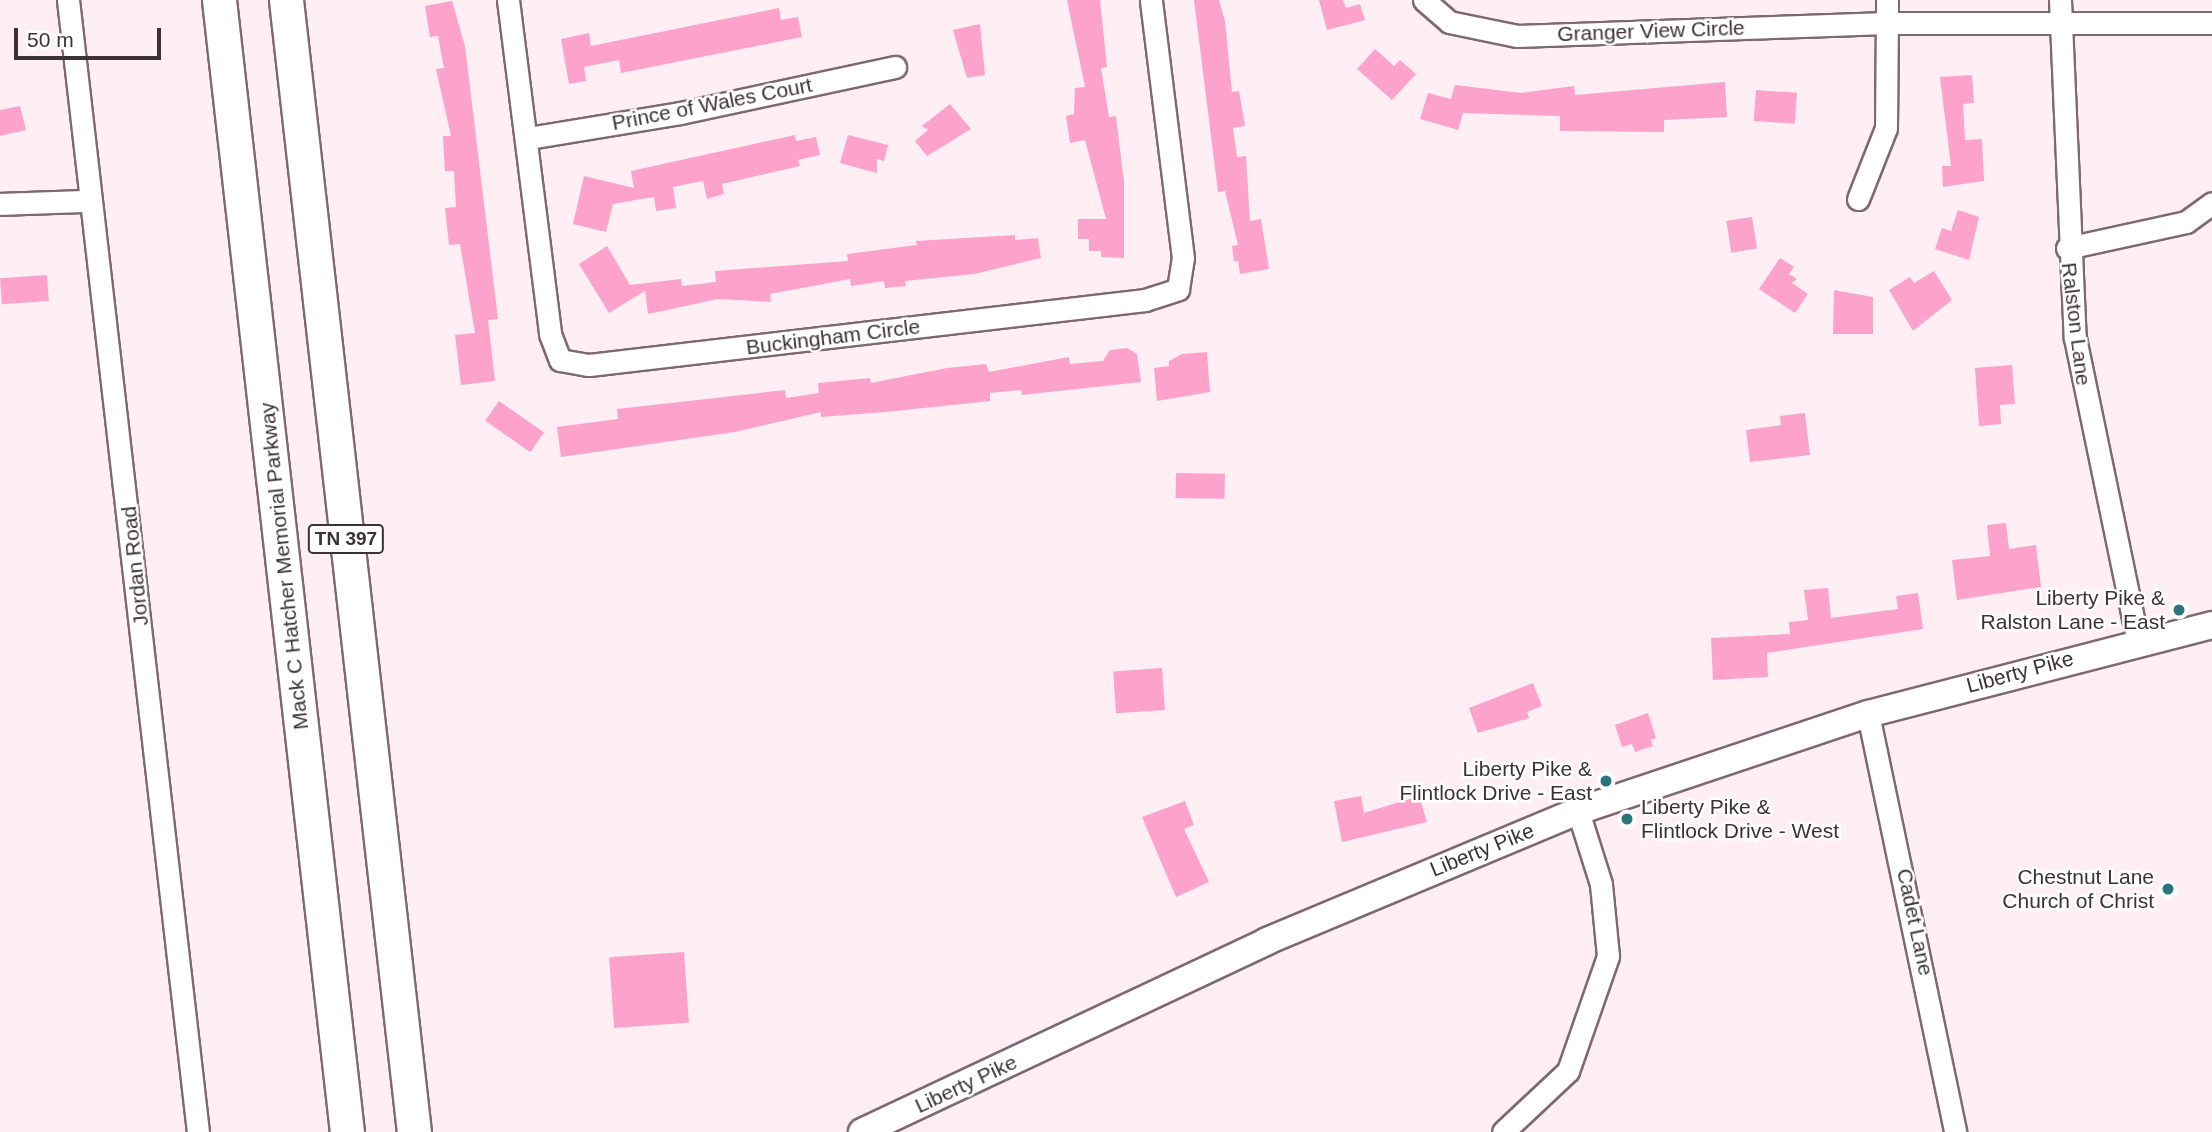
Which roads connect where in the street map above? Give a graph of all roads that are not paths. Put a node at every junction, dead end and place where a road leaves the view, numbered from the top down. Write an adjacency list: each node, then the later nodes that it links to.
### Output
1 (68, 0): 15 (street, Jordan Road)
2 (219, 0): 24 (highway, Mack C Hatcher Memorial Parkway / TN 397)
3 (286, 0): 25 (highway, TN 397)
4 (508, 0): 13 (street, Buckingham Circle)
5 (1152, 0): 13 (street, Buckingham Circle)
6 (1424, 0): 9 (street, Granger View Circle)
7 (1886, 0): 9 (street)
8 (2060, 0): 10 (street, Ralston Lane)
9 (1887, 23): 10 (street, Granger View Circle); 14 (street)
10 (2060, 23): 11 (street, Granger View Circle); 18 (street, Ralston Lane)
11 (2212, 23)
12 (895, 67): 13 (street, Prince of Wales Court)
13 (529, 138)
14 (1858, 199)
15 (87, 201): 16 (street); 23 (street, Jordan Road)
16 (0, 204)
17 (2212, 204): 18 (street)
18 (2067, 248): 20 (street, Ralston Lane)
19 (2212, 625): 20 (street, Liberty Pike)
20 (2138, 642): 21 (street, Liberty Pike)
21 (1868, 714): 22 (street, Liberty Pike); 28 (street, Cadet Lane)
22 (1578, 811): 26 (street, Liberty Pike); 27 (street)
23 (198, 1132)
24 (347, 1132)
25 (414, 1132)
26 (862, 1132)
27 (1503, 1132)
28 (1955, 1132)

